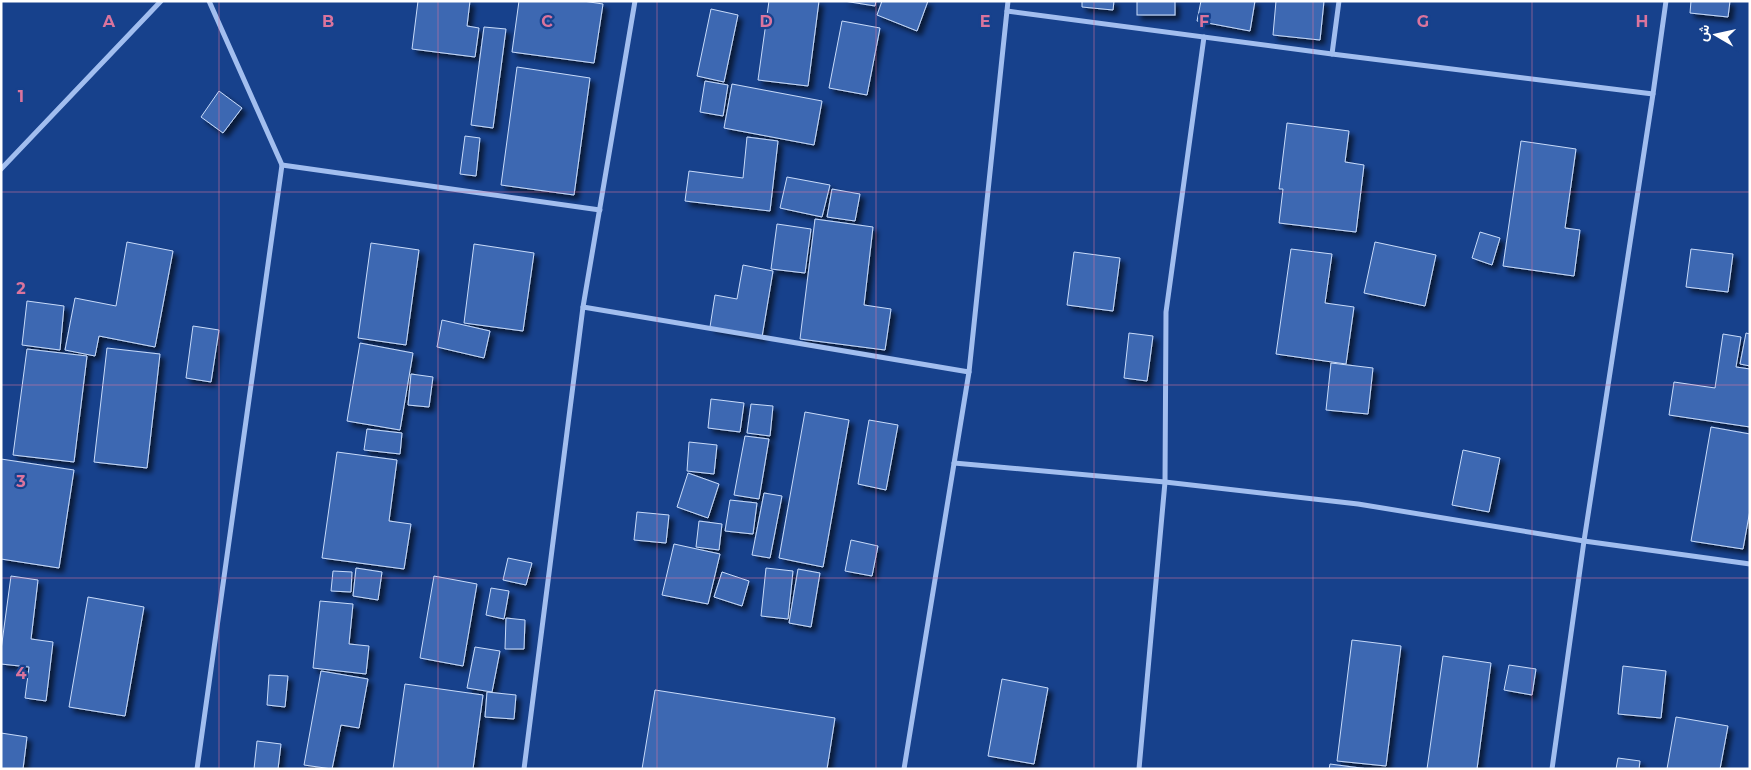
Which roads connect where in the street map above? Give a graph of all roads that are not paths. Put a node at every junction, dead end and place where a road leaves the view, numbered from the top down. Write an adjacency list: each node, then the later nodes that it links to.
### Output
1 (161, 1): 12 (street)
2 (209, 1): 11 (street)
3 (635, 1): 13 (street)
4 (1008, 1): 7 (street)
5 (1339, 1): 9 (street)
6 (1666, 1): 10 (street)
7 (1007, 11): 8 (street); 15 (street)
8 (1204, 37): 9 (street); 17 (street)
9 (1332, 54): 10 (street)
10 (1653, 94): 18 (street)
11 (282, 165): 13 (street); 20 (street)
12 (1, 169)
13 (600, 210): 14 (street)
14 (584, 307): 15 (street); 21 (street)
15 (969, 372): 16 (street)
16 (954, 463): 17 (street); 22 (street)
17 (1166, 482): 18 (street); 23 (street)
18 (1584, 542): 19 (street); 24 (street)
19 (1750, 564)
20 (197, 769)
21 (524, 769)
22 (904, 769)
23 (1139, 769)
24 (1552, 769)

